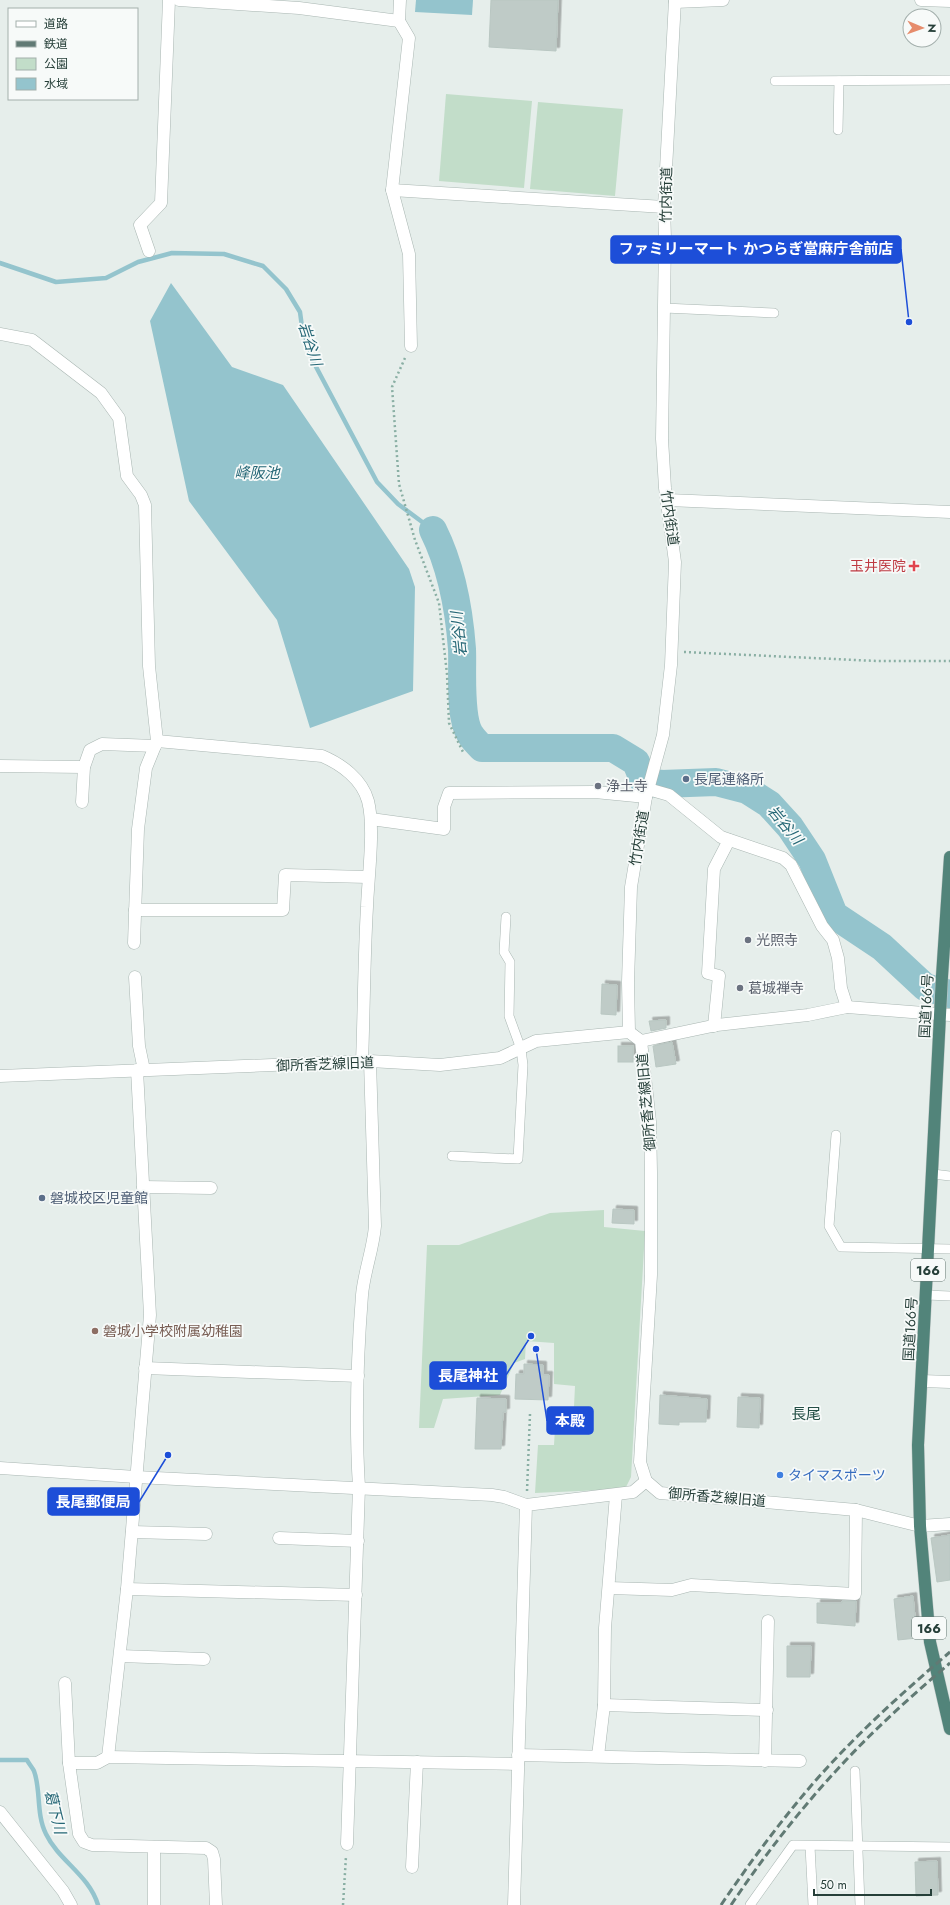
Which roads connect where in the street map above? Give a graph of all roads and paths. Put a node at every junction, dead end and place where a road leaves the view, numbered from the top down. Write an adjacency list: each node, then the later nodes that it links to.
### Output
1 (169, 0): 15 (street)
2 (180, 0): 8 (street)
3 (400, 0): 8 (street)
4 (723, 0): 6 (street)
5 (921, 0): 7 (street)
6 (675, 1): 14 (street, 竹内街道)
7 (950, 1)
8 (398, 21): 13 (street)
9 (950, 80): 11 (lane)
10 (775, 81): 11 (lane)
11 (839, 81): 12 (lane)
12 (838, 130)
13 (392, 190): 14 (street); 19 (street)
14 (664, 207): 16 (street, 竹内街道)
15 (149, 251)
16 (664, 308): 17 (lane); 20 (street, 竹内街道)
17 (774, 313)
18 (0, 334): 24 (street)
19 (410, 346): 25 (path)
20 (668, 500): 21 (street); 22 (street, 竹内街道)
21 (950, 512)
22 (672, 652): 23 (path); 28 (street, 竹内街道)
23 (950, 661)
24 (156, 744): 27 (street); 30 (street); 34 (street)
25 (464, 752)
26 (0, 766): 27 (street)
27 (84, 767): 29 (street)
28 (649, 787): 30 (street); 31 (street); 41 (street, 竹内街道)
29 (82, 802)
30 (371, 819): 33 (street)
31 (729, 840): 38 (street); 40 (street)
32 (950, 857): 39 (highway, 国道166号 / 166)
33 (368, 877): 34 (street); 44 (street)
34 (135, 910): 36 (street)
35 (506, 917): 43 (lane)
36 (134, 943)
37 (136, 977): 45 (street)
38 (846, 1007): 39 (street); 40 (street)
39 (945, 1015): 49 (highway, 国道166号 / 166)
40 (714, 1026): 42 (street)
41 (629, 1032): 42 (street, 御所香芝線旧道); 43 (street, 御所香芝線旧道)
42 (641, 1041): 64 (street, 御所香芝線旧道)
43 (521, 1049): 44 (street, 御所香芝線旧道); 48 (lane)
44 (366, 1062): 45 (street, 御所香芝線旧道); 58 (street)
45 (141, 1070): 46 (street, 御所香芝線旧道); 51 (street)
46 (0, 1076)
47 (836, 1135): 54 (lane)
48 (452, 1156)
49 (933, 1174): 50 (lane); 54 (highway, 国道166号 / 166)
50 (950, 1176)
51 (143, 1186): 52 (street); 57 (street)
52 (211, 1188)
53 (950, 1248): 54 (lane)
54 (929, 1249): 55 (highway, 国道166号 / 166)
55 (926, 1295): 56 (lane); 59 (highway, 国道166号 / 166)
56 (950, 1296)
57 (145, 1368): 58 (street); 63 (street)
58 (358, 1376): 65 (street)
59 (922, 1381): 60 (street); 70 (highway, 国道166号 / 166)
60 (950, 1382)
61 (530, 1414): 67 (path)
62 (0, 1468): 63 (street)
63 (136, 1478): 65 (street); 71 (street)
64 (646, 1481): 66 (street); 68 (street, 御所香芝線旧道)
65 (359, 1487): 67 (street); 74 (street)
66 (616, 1495): 67 (street); 75 (street)
67 (526, 1505): 87 (street)
68 (856, 1510): 70 (street, 御所香芝線旧道); 75 (street)
69 (950, 1524): 70 (street, 御所香芝線旧道)
70 (920, 1526): 84 (highway, 国道166号 / 166)
71 (132, 1532): 72 (street); 76 (street)
72 (206, 1534)
73 (279, 1538): 74 (street)
74 (358, 1541): 77 (street)
75 (609, 1588): 82 (street)
76 (127, 1589): 77 (street); 79 (street)
77 (356, 1596): 88 (street)
78 (768, 1621): 83 (street)
79 (120, 1656): 80 (street); 86 (street)
80 (204, 1659)
81 (65, 1683): 92 (street)
82 (604, 1705): 83 (street); 85 (street)
83 (766, 1710): 89 (street)
84 (950, 1729)
85 (598, 1756): 87 (street); 89 (street)
86 (108, 1757): 88 (street); 92 (street)
87 (518, 1759): 91 (street); 105 (street)
88 (350, 1760): 91 (street); 95 (street)
89 (765, 1761): 90 (street)
90 (800, 1761)
91 (417, 1762): 100 (street)
92 (69, 1763): 98 (street)
93 (855, 1771): 97 (lane)
94 (0, 1812): 101 (street)
95 (347, 1844): 104 (path)
96 (810, 1846): 97 (lane); 106 (lane); 107 (lane)
97 (858, 1846): 99 (lane); 108 (lane)
98 (154, 1847): 102 (street); 103 (street)
99 (950, 1847)
100 (412, 1867)
101 (71, 1905)
102 (154, 1905)
103 (216, 1905)
104 (343, 1905)
105 (514, 1905)
106 (750, 1905)
107 (813, 1905)
108 (860, 1905)

